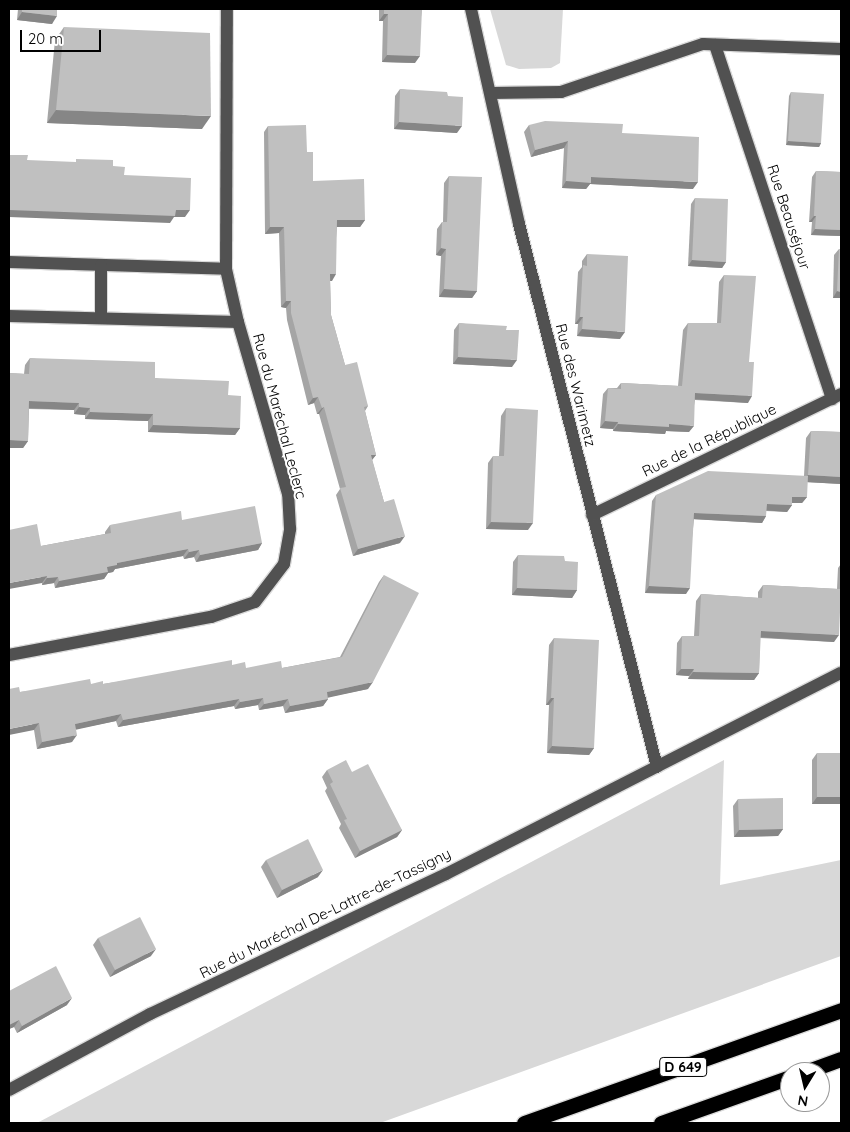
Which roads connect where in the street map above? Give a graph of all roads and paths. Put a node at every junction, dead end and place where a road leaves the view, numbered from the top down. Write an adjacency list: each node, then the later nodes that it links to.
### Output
1 (227, 9): 8 (street, Rue du Maréchal Leclerc)
2 (471, 9): 5 (street, Rue des Warimetz)
3 (715, 45): 4 (street); 5 (street); 12 (street, Rue Beauséjour)
4 (841, 50)
5 (490, 93): 13 (street, Rue des Warimetz)
6 (9, 262): 7 (street)
7 (101, 265): 8 (street); 10 (street)
8 (226, 269): 11 (street, Rue du Maréchal Leclerc)
9 (9, 316): 10 (street)
10 (101, 318): 11 (street)
11 (238, 322): 14 (street, Rue du Maréchal Leclerc)
12 (836, 397): 13 (street, Rue de la République)
13 (592, 515): 16 (street, Rue des Warimetz)
14 (9, 655)
15 (841, 673): 16 (street, Rue du Maréchal De-Lattre-de-Tassigny)
16 (657, 766): 19 (street, Rue du Maréchal De-Lattre-de-Tassigny)
17 (841, 1010): 20 (highway, D 649)
18 (780, 1081): 21 (highway)
19 (9, 1090)
20 (524, 1123)
21 (661, 1123)

